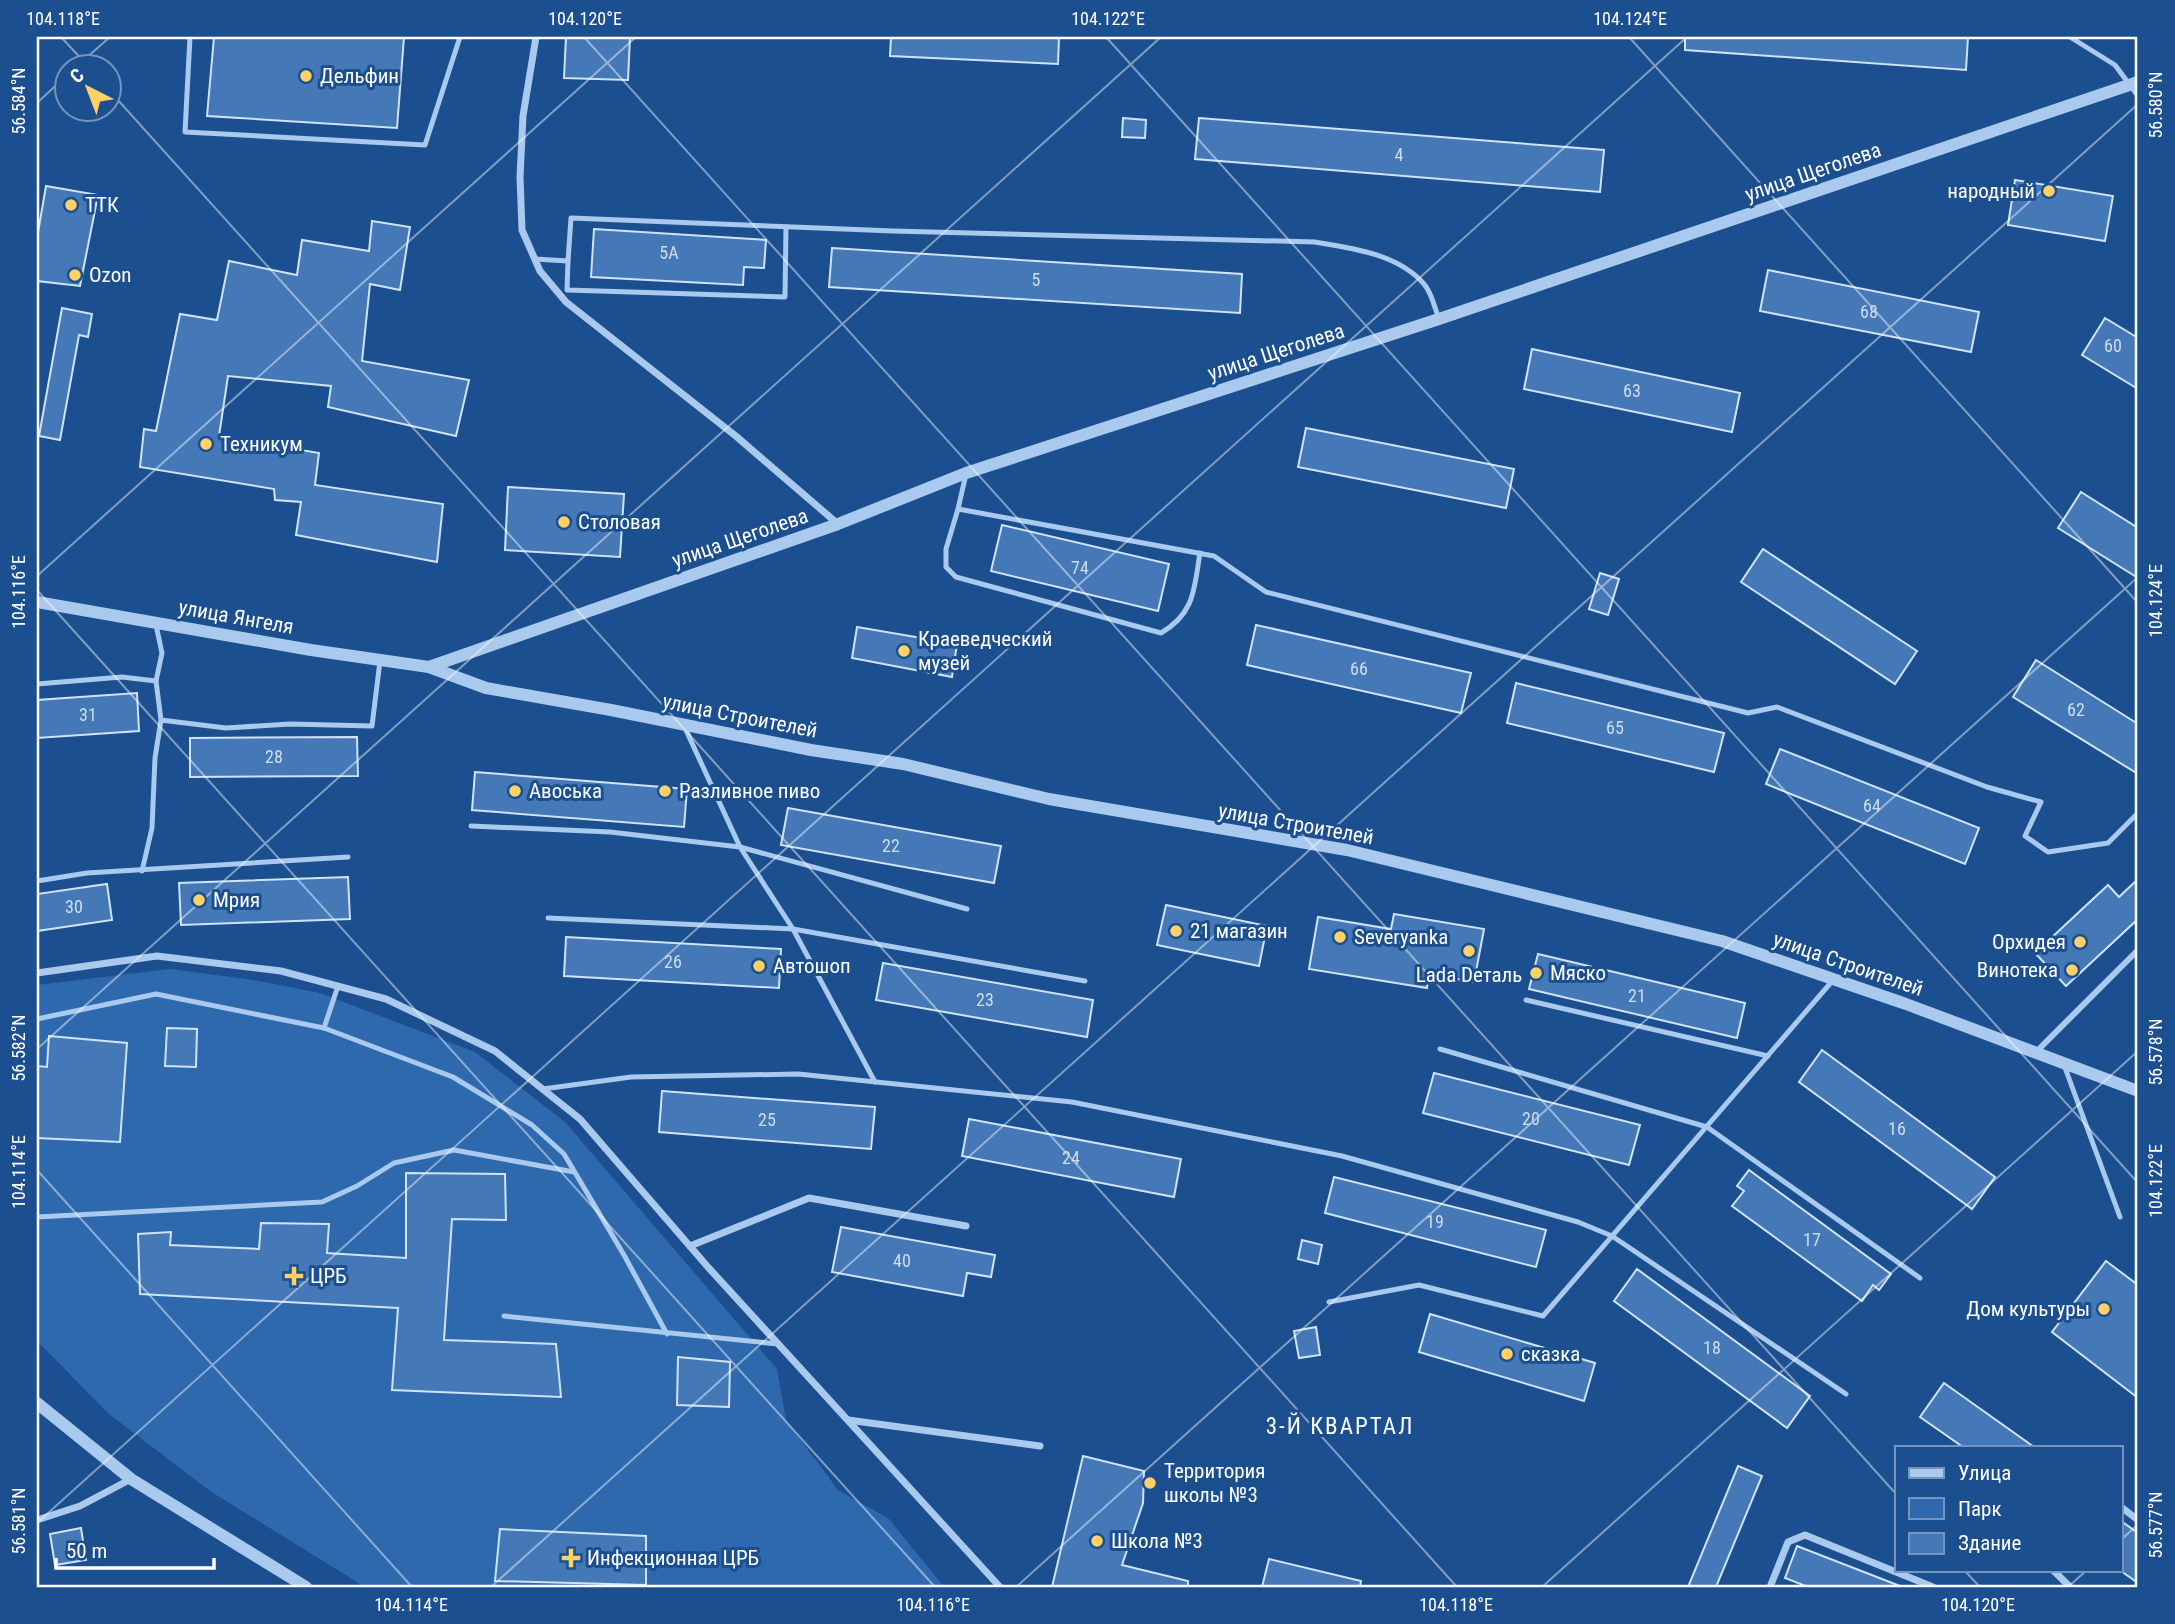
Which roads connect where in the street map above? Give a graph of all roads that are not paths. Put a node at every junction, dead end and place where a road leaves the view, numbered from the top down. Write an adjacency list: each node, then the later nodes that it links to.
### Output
1 (190, 37): 2 (lane)
2 (460, 37)
3 (536, 37): 8 (street)
4 (2070, 37): 5 (lane)
5 (2134, 83): 6 (lane); 10 (street, улица Щеголева)
6 (2138, 96)
7 (786, 227): 9 (lane); 9 (lane); 10 (lane)
8 (535, 259): 9 (lane); 13 (street)
9 (568, 261)
10 (1440, 319): 11 (street, улица Щеголева)
11 (966, 473): 12 (lane); 13 (street, улица Щеголева)
12 (958, 509): 14 (lane); 14 (lane)
13 (838, 524): 18 (street, улица Щеголева)
14 (1200, 553): 23 (lane)
15 (37, 602): 16 (street, улица Янгеля)
16 (156, 622): 17 (street, улица Янгеля); 19 (lane)
17 (380, 660): 18 (street, улица Янгеля); 21 (lane)
18 (429, 667): 22 (street, улица Строителей)
19 (156, 681): 20 (lane); 21 (lane)
20 (37, 684)
21 (161, 720): 27 (lane)
22 (683, 724): 25 (lane); 34 (street, улица Строителей)
23 (2138, 813)
24 (471, 826): 25 (lane)
25 (740, 847): 29 (lane); 31 (lane)
26 (348, 857): 27 (lane)
27 (142, 871): 28 (lane)
28 (37, 881)
29 (967, 909)
30 (548, 918): 31 (lane)
31 (793, 929): 35 (lane); 44 (lane)
32 (2138, 950): 41 (street)
33 (37, 973): 36 (street)
34 (1834, 979): 41 (street, улица Строителей); 42 (lane)
35 (1085, 981)
36 (338, 986): 39 (lane); 45 (street)
37 (1526, 1000): 42 (lane)
38 (37, 1019): 39 (lane)
39 (324, 1028): 48 (lane)
40 (1440, 1049): 47 (lane)
41 (2036, 1052): 43 (street, улица Строителей)
42 (1768, 1056): 47 (lane)
43 (2062, 1062): 46 (street, улица Строителей); 50 (lane)
44 (875, 1082): 45 (lane); 52 (lane)
45 (542, 1090): 53 (street)
46 (2138, 1091)
47 (1707, 1126): 52 (lane); 54 (lane)
48 (574, 1172): 49 (lane); 57 (lane)
49 (37, 1217)
50 (2120, 1217)
51 (966, 1226): 53 (street)
52 (1612, 1236): 55 (lane); 59 (lane)
53 (690, 1246): 58 (street)
54 (1920, 1278)
55 (1329, 1302)
56 (504, 1316): 57 (lane)
57 (667, 1334): 58 (lane)
58 (778, 1344): 61 (street)
59 (1846, 1394)
60 (37, 1403): 63 (street)
61 (847, 1419): 62 (street); 71 (street)
62 (1040, 1446)
63 (131, 1479): 65 (street); 70 (street)
64 (2122, 1508): 66 (street)
65 (37, 1520)
66 (2138, 1520)
67 (1895, 1572): 72 (street)
68 (1896, 1572): 73 (street)
69 (2055, 1572): 74 (street)
70 (306, 1587)
71 (1000, 1587)
72 (1770, 1587)
73 (1933, 1587)
74 (2070, 1587)

